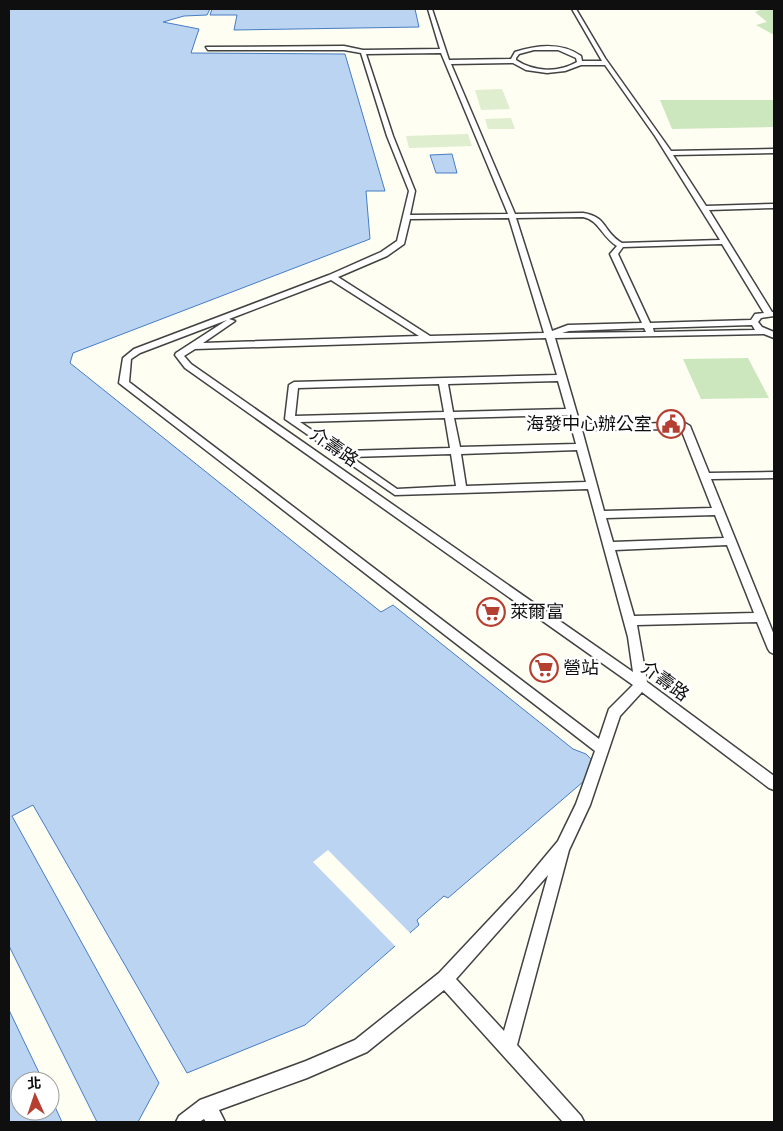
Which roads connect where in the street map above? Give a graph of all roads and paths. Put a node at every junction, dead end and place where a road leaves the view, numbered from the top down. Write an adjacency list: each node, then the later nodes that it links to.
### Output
1 (430, 9): 4 (street)
2 (574, 9): 9 (street)
3 (208, 48): 5 (street)
4 (444, 51): 5 (street); 7 (street)
5 (363, 52): 15 (street)
6 (514, 61): 7 (street); 8 (street); 8 (street)
7 (449, 62): 14 (street)
8 (580, 63): 9 (street)
9 (605, 63): 11 (street)
10 (774, 151): 11 (street)
11 (669, 153): 13 (street)
12 (774, 206): 13 (street)
13 (703, 208): 16 (street)
14 (512, 216): 15 (street); 17 (street); 24 (street)
15 (406, 217): 18 (street)
16 (724, 242): 17 (street); 20 (street)
17 (621, 245): 22 (street)
18 (332, 277): 19 (street); 27 (street)
19 (272, 300): 28 (street); 50 (street)
20 (772, 314): 21 (street)
21 (754, 322): 22 (street); 23 (street)
22 (648, 326): 24 (street); 25 (street)
23 (763, 332): 25 (street); 26 (street)
24 (550, 335): 25 (street); 27 (street); 29 (street)
25 (652, 335)
26 (774, 335)
27 (428, 338): 28 (street)
28 (193, 346): 49 (street, 介壽路)
29 (562, 378): 30 (street); 31 (street)
30 (443, 381): 32 (street); 33 (street)
31 (571, 412): 32 (street); 34 (street)
32 (449, 415): 33 (street); 36 (street)
33 (290, 419): 37 (street)
34 (575, 427): 35 (street); 39 (street)
35 (581, 448): 36 (street); 40 (street)
36 (455, 451): 37 (street); 41 (street)
37 (342, 454): 41 (street)
38 (774, 475): 39 (street)
39 (705, 476): 42 (street)
40 (592, 485): 41 (street); 43 (street)
41 (462, 490)
42 (719, 511): 43 (street); 44 (street)
43 (600, 515): 45 (street)
44 (731, 542): 45 (street); 46 (street)
45 (609, 546): 47 (street)
46 (761, 617): 47 (street); 48 (street)
47 (630, 621): 49 (street)
48 (774, 650)
49 (640, 684): 50 (street); 51 (street, 介壽路)
50 (601, 748): 52 (street)
51 (771, 779)
52 (563, 846): 53 (street); 54 (street)
53 (445, 979): 54 (street); 55 (street)
54 (508, 1047): 58 (street)
55 (206, 1106): 56 (street); 57 (street)
56 (185, 1122)
57 (216, 1122)
58 (575, 1122)

